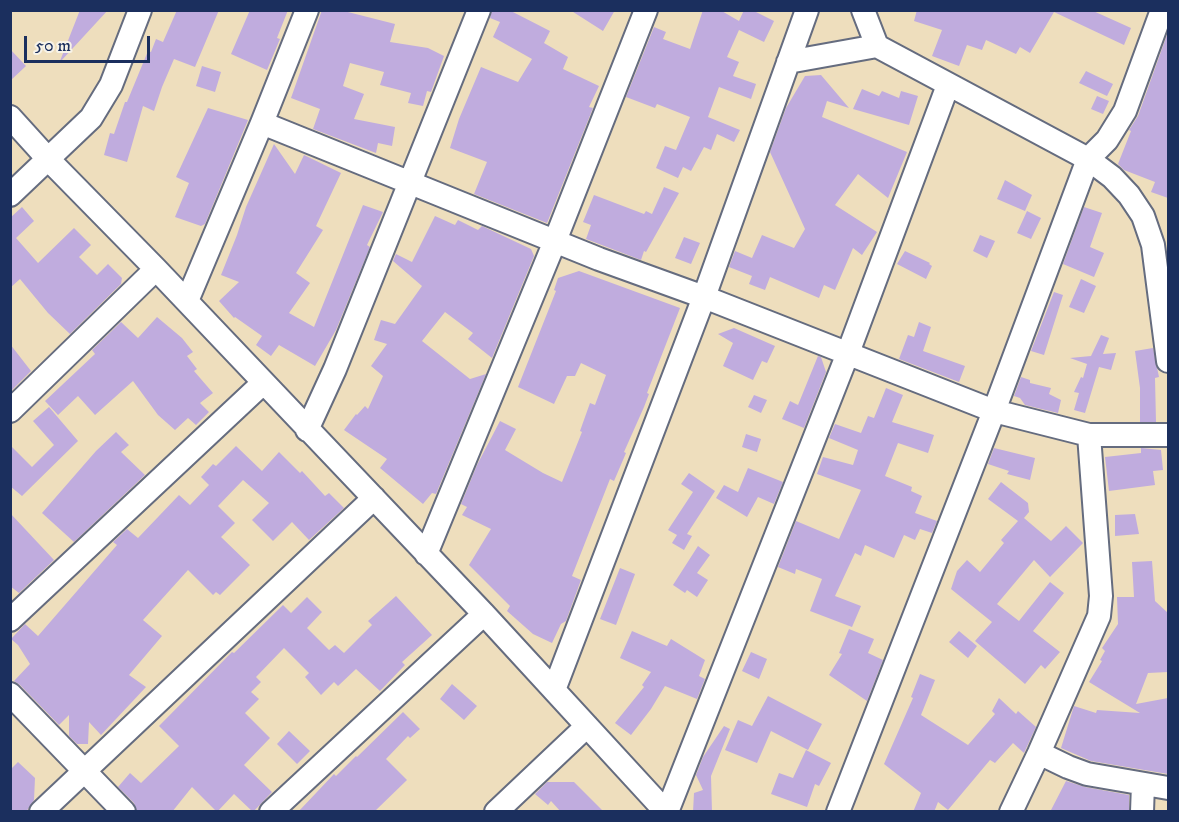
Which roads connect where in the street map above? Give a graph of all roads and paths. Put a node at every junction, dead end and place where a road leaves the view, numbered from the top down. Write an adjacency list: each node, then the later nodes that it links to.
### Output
1 (140, 10): 15 (street)
2 (307, 10): 13 (street)
3 (479, 10): 16 (street)
4 (646, 10): 18 (street)
5 (807, 10): 10 (street)
6 (863, 10): 9 (street)
7 (1162, 11): 8 (street); 14 (street)
8 (1168, 14)
9 (877, 46): 10 (street); 11 (street)
10 (788, 62): 20 (street)
11 (948, 85): 14 (street); 22 (street)
12 (10, 117): 15 (street)
13 (262, 123): 16 (street); 21 (street)
14 (1088, 159): 23 (street); 26 (street)
15 (48, 160): 17 (street); 19 (street)
16 (411, 183): 18 (street); 27 (street)
17 (10, 195)
18 (555, 241): 20 (street); 31 (street)
19 (156, 269): 21 (street); 25 (street)
20 (704, 297): 22 (street); 34 (street)
21 (186, 301): 24 (street)
22 (848, 353): 26 (street); 45 (street)
23 (1168, 361)
24 (263, 383): 27 (street); 33 (street)
25 (10, 411)
26 (994, 411): 28 (street); 46 (street)
27 (307, 430): 30 (street)
28 (1089, 435): 29 (street); 37 (street)
29 (1168, 435)
30 (374, 498): 31 (street); 38 (street)
31 (426, 554): 32 (street)
32 (484, 614): 34 (street); 43 (street)
33 (10, 620)
34 (554, 690): 36 (street)
35 (10, 694): 38 (street)
36 (587, 726): 44 (street); 45 (street)
37 (1039, 753): 39 (street); 47 (street)
38 (84, 770): 41 (street); 42 (street)
39 (1143, 784): 40 (street); 48 (street)
40 (1168, 788)
41 (40, 812)
42 (124, 812)
43 (271, 812)
44 (496, 812)
45 (667, 812)
46 (838, 812)
47 (1011, 812)
48 (1143, 812)

